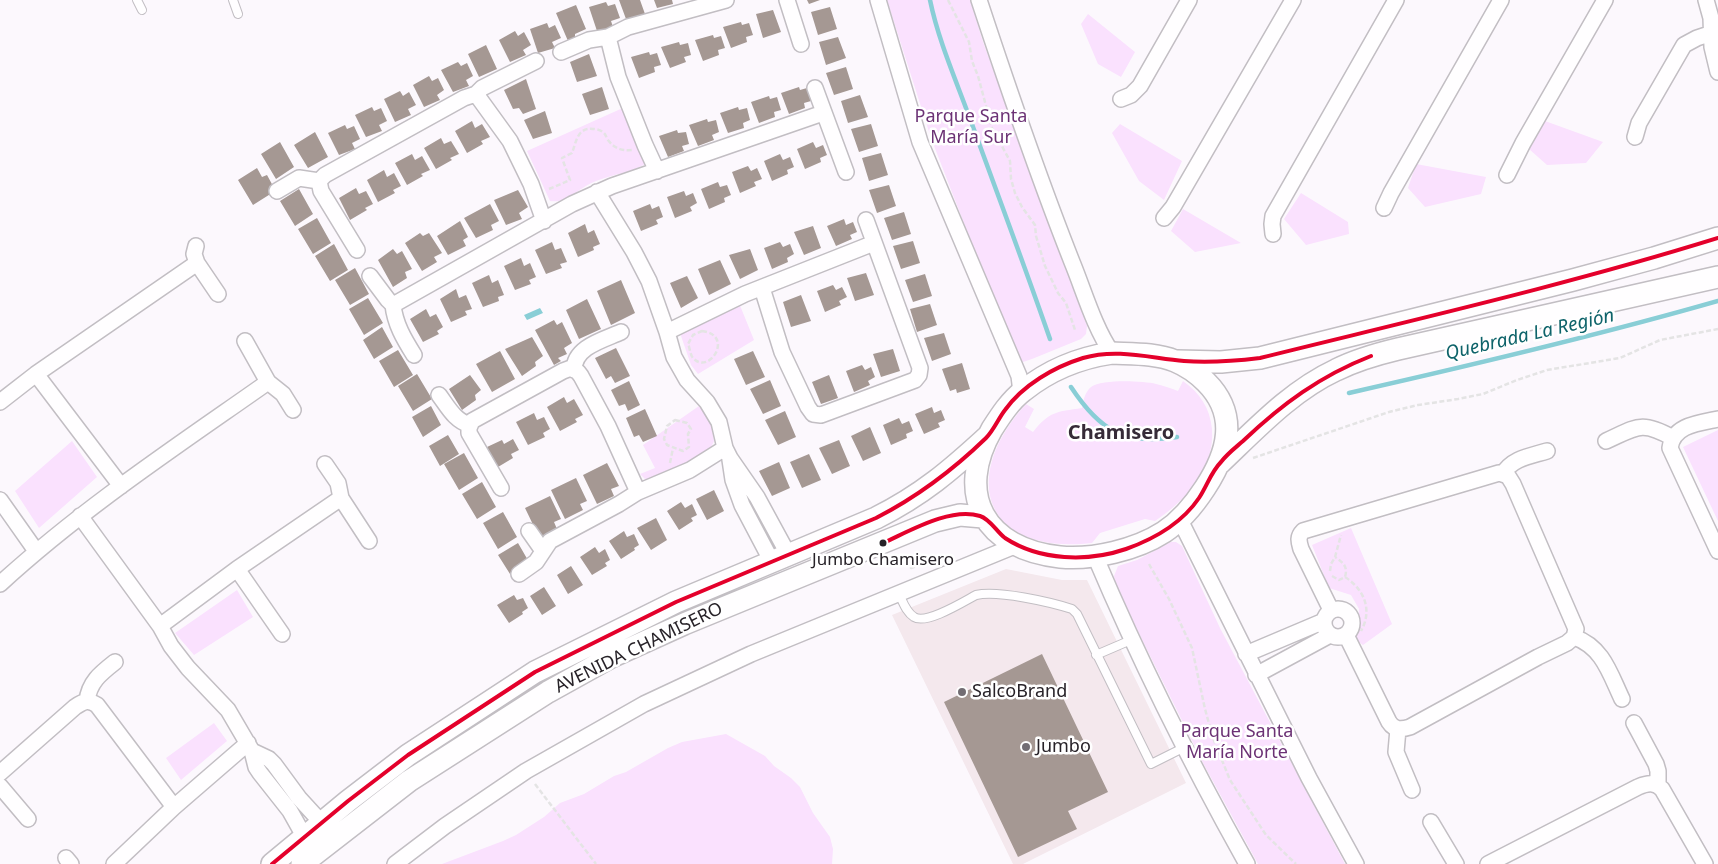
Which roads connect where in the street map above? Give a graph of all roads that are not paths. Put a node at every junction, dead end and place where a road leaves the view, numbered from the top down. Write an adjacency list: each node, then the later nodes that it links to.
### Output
1 (137, 0): 13 (lane)
2 (233, 0): 14 (lane)
3 (726, 0): 16 (street)
4 (787, 0): 17 (street)
5 (878, 0): 58 (street)
6 (979, 0): 52 (street)
7 (1189, 0): 23 (street)
8 (1293, 0): 33 (street)
9 (1396, 0): 36 (street)
10 (1501, 0): 32 (street)
11 (1605, 0): 28 (street)
12 (1706, 0): 15 (street)
13 (142, 10)
14 (238, 14)
15 (1715, 32): 20 (street); 25 (street)
16 (608, 38): 18 (street); 26 (street)
17 (801, 44)
18 (560, 52)
19 (536, 61): 22 (street)
20 (1718, 72)
21 (815, 88): 24 (street)
22 (476, 94): 29 (street); 35 (street)
23 (1121, 99)
24 (823, 113): 26 (street); 27 (street)
25 (1635, 137)
26 (657, 171): 31 (street)
27 (846, 172)
28 (1507, 175)
29 (319, 181): 30 (street); 41 (street)
30 (277, 191)
31 (597, 192): 35 (street); 50 (street)
32 (1384, 208)
33 (1164, 218)
34 (866, 220): 38 (street)
35 (544, 221): 48 (street)
36 (1273, 234)
37 (1718, 238): 40 (street)
38 (874, 243): 46 (street); 46 (street)
39 (196, 246): 42 (street)
40 (1688, 248): 45 (street); 54 (street)
41 (357, 250)
42 (197, 263): 47 (street); 56 (street)
43 (370, 276): 48 (street)
44 (1718, 277): 45 (street)
45 (1692, 282): 70 (street)
46 (762, 288): 50 (street)
47 (218, 294)
48 (393, 305): 53 (street)
49 (621, 332): 55 (street)
50 (667, 332): 68 (street)
51 (245, 341): 57 (street)
52 (1112, 353): 54 (street); 58 (street)
53 (414, 355)
54 (1173, 360): 70 (street)
55 (574, 370): 63 (street); 74 (street)
56 (36, 374): 60 (street); 72 (street)
57 (268, 382): 61 (street); 72 (street)
58 (1022, 392): 64 (street)
59 (439, 395): 63 (street)
60 (0, 402)
61 (293, 410)
62 (1718, 419): 65 (street)
63 (470, 425): 73 (street)
64 (988, 436): 78 (street); 87 (street, AVENIDA CHAMISERO)
65 (1672, 438): 66 (street); 85 (street)
66 (1606, 441)
67 (1547, 451): 71 (street)
68 (727, 453): 74 (street); 87 (street)
69 (325, 464): 75 (street)
70 (1218, 465): 79 (street)
71 (1503, 474): 92 (street); 96 (street)
72 (121, 486): 77 (street)
73 (502, 488)
74 (638, 492): 84 (street)
75 (341, 498): 81 (street); 88 (street)
76 (0, 500): 83 (street)
77 (80, 516): 83 (street); 93 (street)
78 (983, 516): 82 (street); 120 (street, AVENIDA CHAMISERO)
79 (1180, 520): 86 (street); 99 (street)
80 (530, 532): 84 (street)
81 (368, 541)
82 (1017, 545): 86 (street); 91 (street)
83 (36, 551): 90 (street)
84 (543, 551): 89 (street)
85 (1718, 551)
86 (1095, 556): 97 (street)
87 (780, 558): 115 (street, AVENIDA CHAMISERO)
88 (237, 569): 93 (street); 94 (street)
89 (519, 574)
90 (0, 584)
91 (899, 594): 100 (lane); 121 (street)
92 (1327, 616): 95 (street); 98 (street); 99 (street)
93 (160, 626): 108 (street)
94 (282, 634)
95 (1330, 635): 98 (street); 102 (street)
96 (1574, 636): 103 (street); 106 (street)
97 (1131, 640): 100 (lane); 107 (street)
98 (1349, 642): 106 (street)
99 (1246, 654): 102 (street)
100 (1096, 656): 107 (lane)
101 (115, 662): 104 (street)
102 (1256, 675): 123 (street)
103 (1622, 699)
104 (87, 701): 109 (street); 113 (street)
105 (1634, 723): 111 (street)
106 (1398, 729): 112 (street)
107 (1185, 746): 122 (street)
108 (250, 747): 113 (street); 115 (street); 117 (street)
109 (0, 774)
110 (0, 786): 114 (street)
111 (1658, 786): 125 (street); 126 (street)
112 (1412, 790)
113 (174, 807): 118 (street)
114 (28, 819)
115 (321, 822): 117 (street, AVENIDA CHAMISERO)
116 (1431, 822): 124 (street)
117 (304, 836): 119 (street, AVENIDA CHAMISERO)
118 (114, 864)
119 (272, 864)
120 (302, 864)
121 (394, 864)
122 (1247, 864)
123 (1356, 864)
124 (1456, 864)
125 (1488, 864)
126 (1705, 864)

